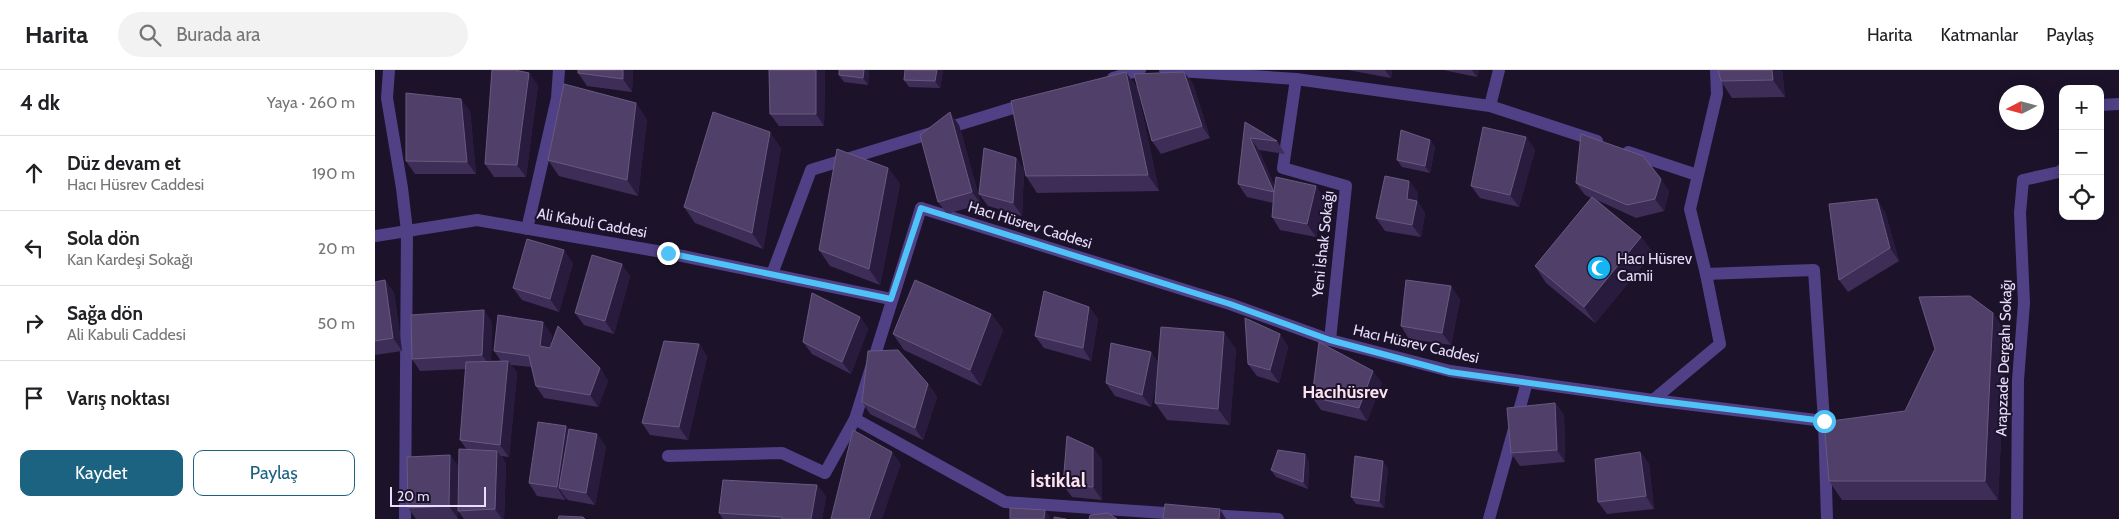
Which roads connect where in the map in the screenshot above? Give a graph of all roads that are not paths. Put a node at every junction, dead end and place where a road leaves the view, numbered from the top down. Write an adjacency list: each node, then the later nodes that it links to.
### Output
1 (389, 70): 10 (street)
2 (559, 70): 17 (street)
3 (1140, 70): 9 (street)
4 (1165, 70): 7 (street)
5 (1499, 70): 14 (street)
6 (1716, 70): 16 (street)
7 (1190, 71): 8 (street)
8 (1296, 79): 14 (street); 23 (street, Yeni İshak Sokağı)
9 (1102, 81)
10 (381, 98): 18 (street)
11 (1045, 98): 20 (street)
12 (2119, 104): 13 (street)
13 (2104, 105)
14 (1490, 106): 16 (street)
15 (2059, 172): 33 (street, Arapzade Dergahı Sokağı)
16 (1697, 175): 21 (street)
17 (527, 229): 18 (street, Ali Kabuli Caddesi); 20 (street, Ali Kabuli Caddesi)
18 (407, 231): 19 (street, Ali Kabuli Caddesi); 29 (street)
19 (375, 236)
20 (772, 274): 22 (street, Ali Kabuli Caddesi)
21 (1706, 274): 25 (street); 27 (street)
22 (891, 299): 23 (street, Hacı Hüsrev Caddesi); 26 (street)
23 (1330, 340): 24 (street, Hacı Hüsrev Caddesi)
24 (1527, 382): 25 (street, Hacı Hüsrev Caddesi); 31 (street)
25 (1653, 400): 27 (street, Hacı Hüsrev Caddesi)
26 (855, 419): 28 (street); 30 (street)
27 (1824, 421): 32 (street)
28 (668, 456)
29 (405, 519)
30 (1279, 519)
31 (1489, 519)
32 (1827, 519)
33 (2017, 519)

